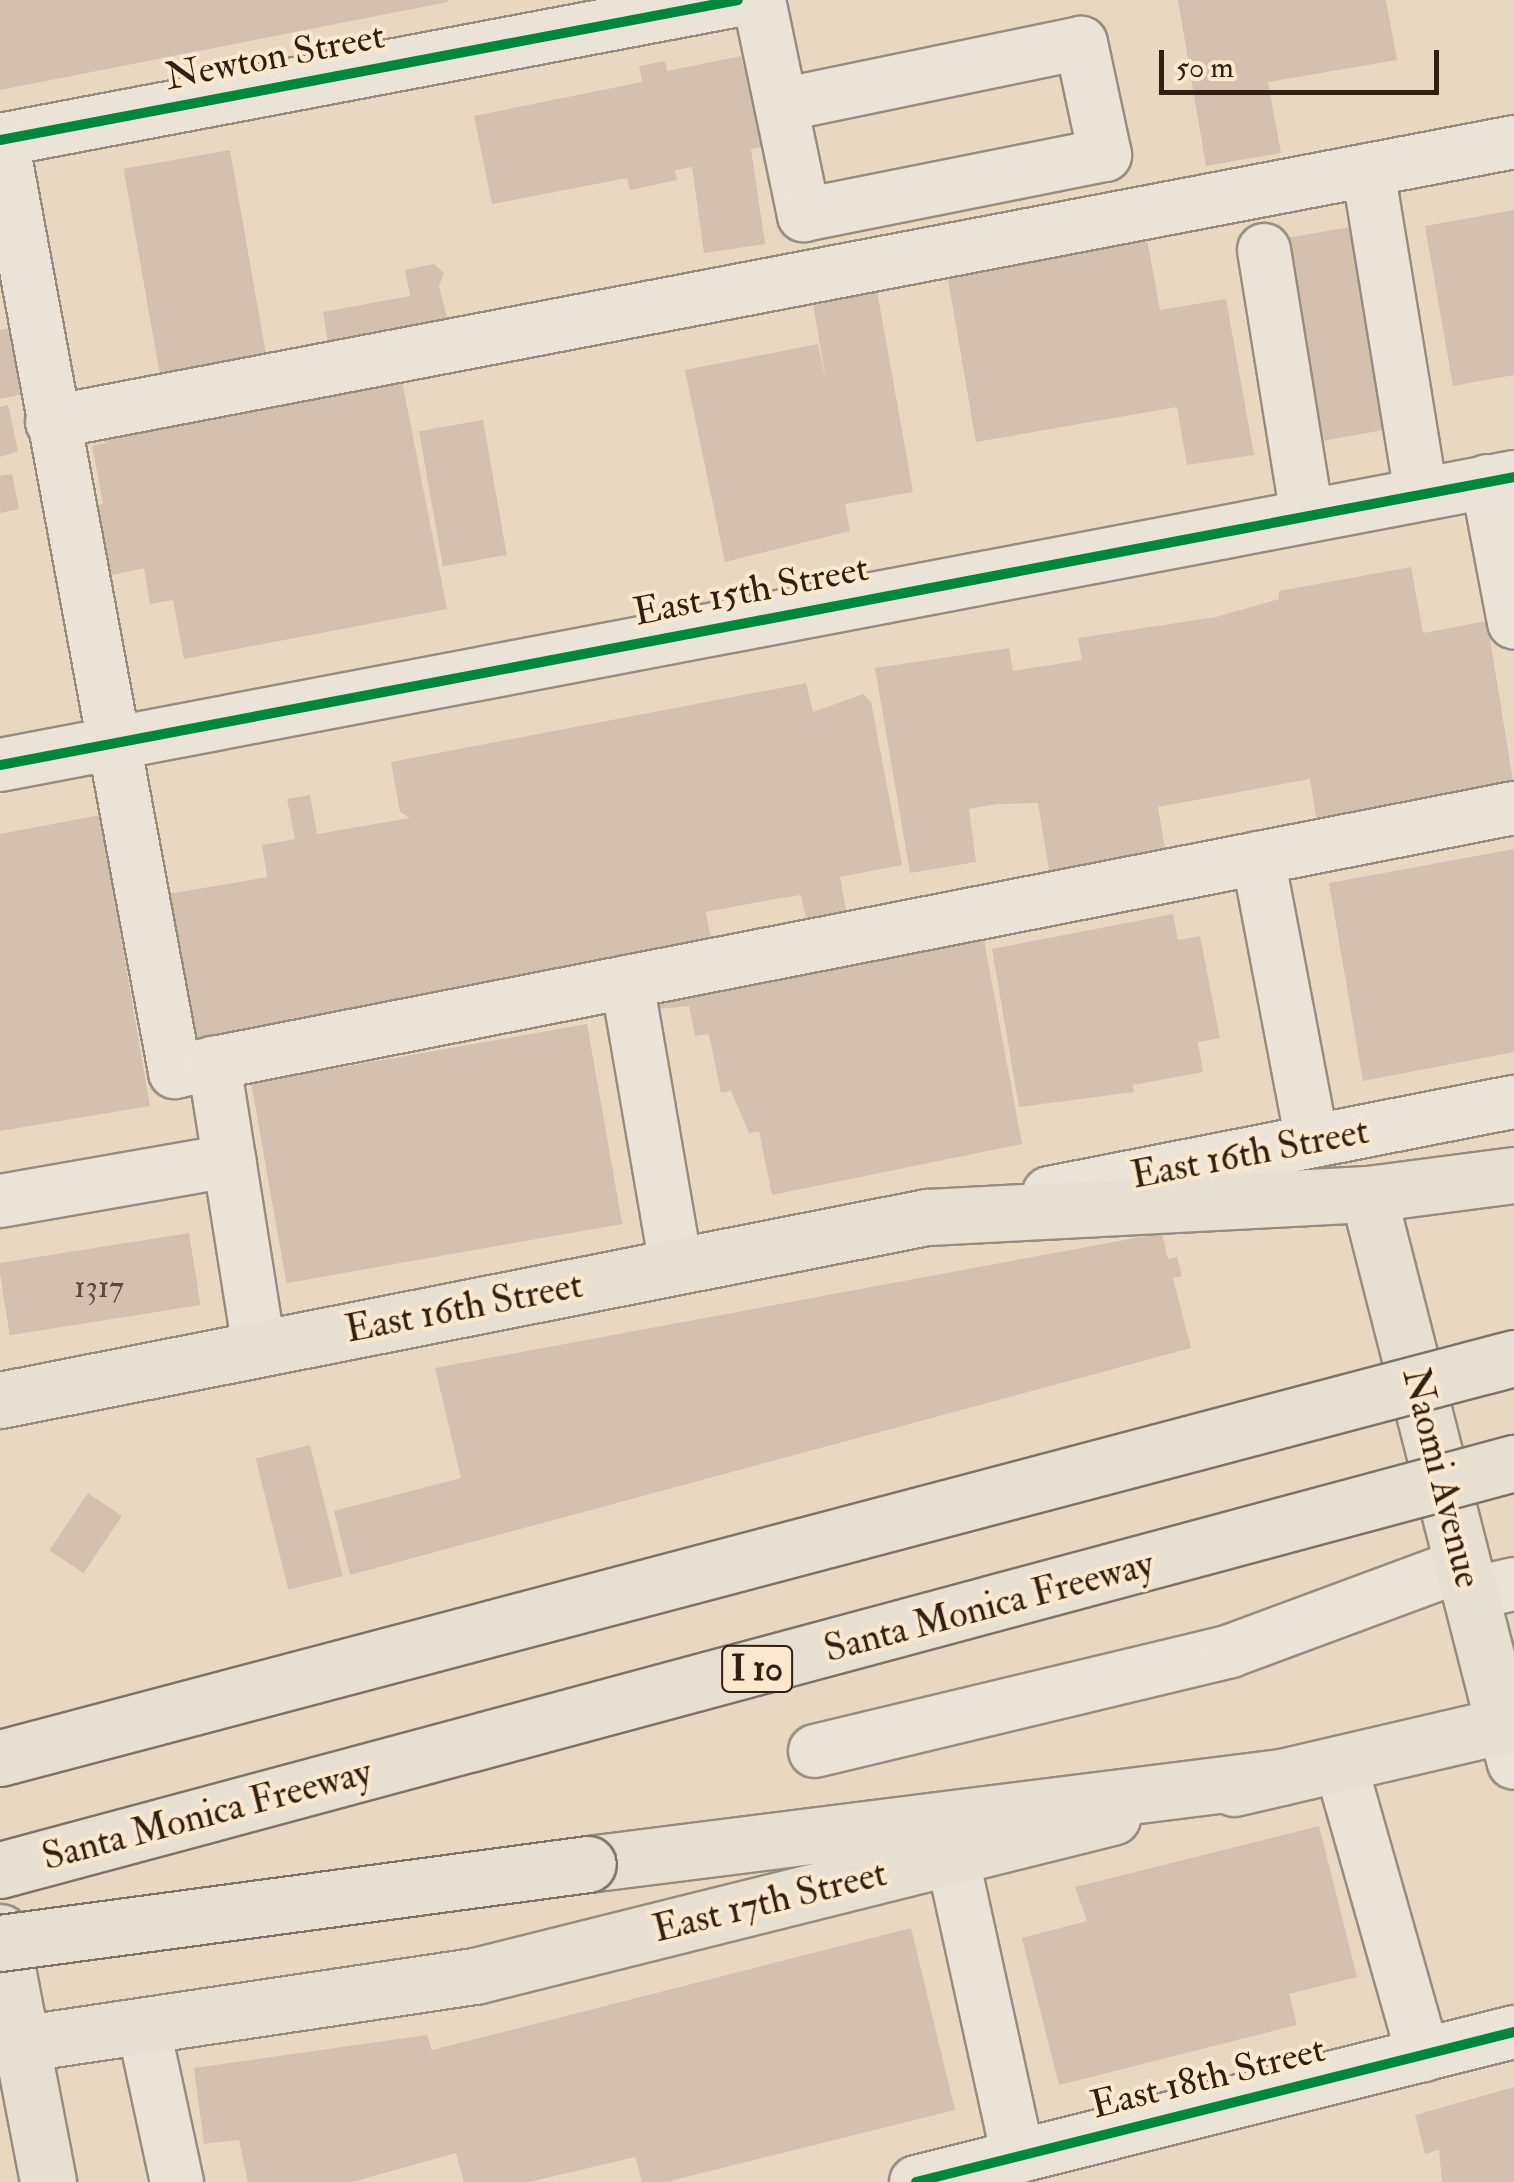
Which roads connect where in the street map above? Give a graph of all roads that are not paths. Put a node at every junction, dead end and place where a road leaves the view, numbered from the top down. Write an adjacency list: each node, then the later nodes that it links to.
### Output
1 (738, 0): 4 (street, Newton Street)
2 (759, 0): 3 (street)
3 (781, 106): 3 (street)
4 (1, 140): 8 (street)
5 (1514, 142): 6 (street)
6 (1368, 170): 8 (street); 10 (street)
7 (1264, 250): 11 (street)
8 (52, 422): 13 (street)
9 (1501, 479): 10 (street, East 15th Street); 12 (street)
10 (1421, 494): 11 (street, East 15th Street)
11 (1307, 515): 13 (street, East 15th Street)
12 (1514, 622)
13 (117, 743): 14 (street, East 15th Street); 18 (street)
14 (0, 765)
15 (1514, 808): 16 (street)
16 (1258, 858): 17 (street); 20 (street)
17 (627, 982): 18 (street); 26 (street)
18 (214, 1063): 21 (street)
19 (1514, 1102): 20 (street, East 16th Street)
20 (1312, 1141): 25 (street, East 16th Street)
21 (230, 1161): 24 (street); 27 (street)
22 (1514, 1175): 23 (main road, East 16th Street)
23 (1368, 1194): 25 (main road, East 16th Street); 31 (main road, Naomi Avenue)
24 (0, 1201)
25 (927, 1217): 26 (main road, East 16th Street)
26 (676, 1266): 27 (main road, East 16th Street)
27 (260, 1348): 29 (main road, East 16th Street)
28 (1514, 1358): 34 (main road, bridge)
29 (0, 1400)
30 (1514, 1463): 38 (main road, Santa Monica Freeway / I 10, bridge)
31 (1482, 1581): 32 (main road, Naomi Avenue); 33 (street)
32 (1511, 1737): 35 (main road, East 17th Street)
33 (815, 1750)
34 (0, 1758)
35 (1340, 1763): 36 (main road, East 17th Street); 44 (street)
36 (1281, 1776): 37 (main road, East 17th Street); 40 (main road, bridge)
37 (952, 1856): 41 (main road, East 17th Street); 45 (street)
38 (0, 1870)
39 (0, 1932): 43 (main road)
40 (0, 1944)
41 (143, 2025): 43 (main road, East 17th Street); 47 (street)
42 (1514, 2032): 44 (street, East 18th Street)
43 (19, 2044): 46 (main road)
44 (1423, 2055): 45 (street, East 18th Street)
45 (1018, 2157): 48 (street, East 18th Street)
46 (48, 2182)
47 (177, 2182)
48 (916, 2182)

